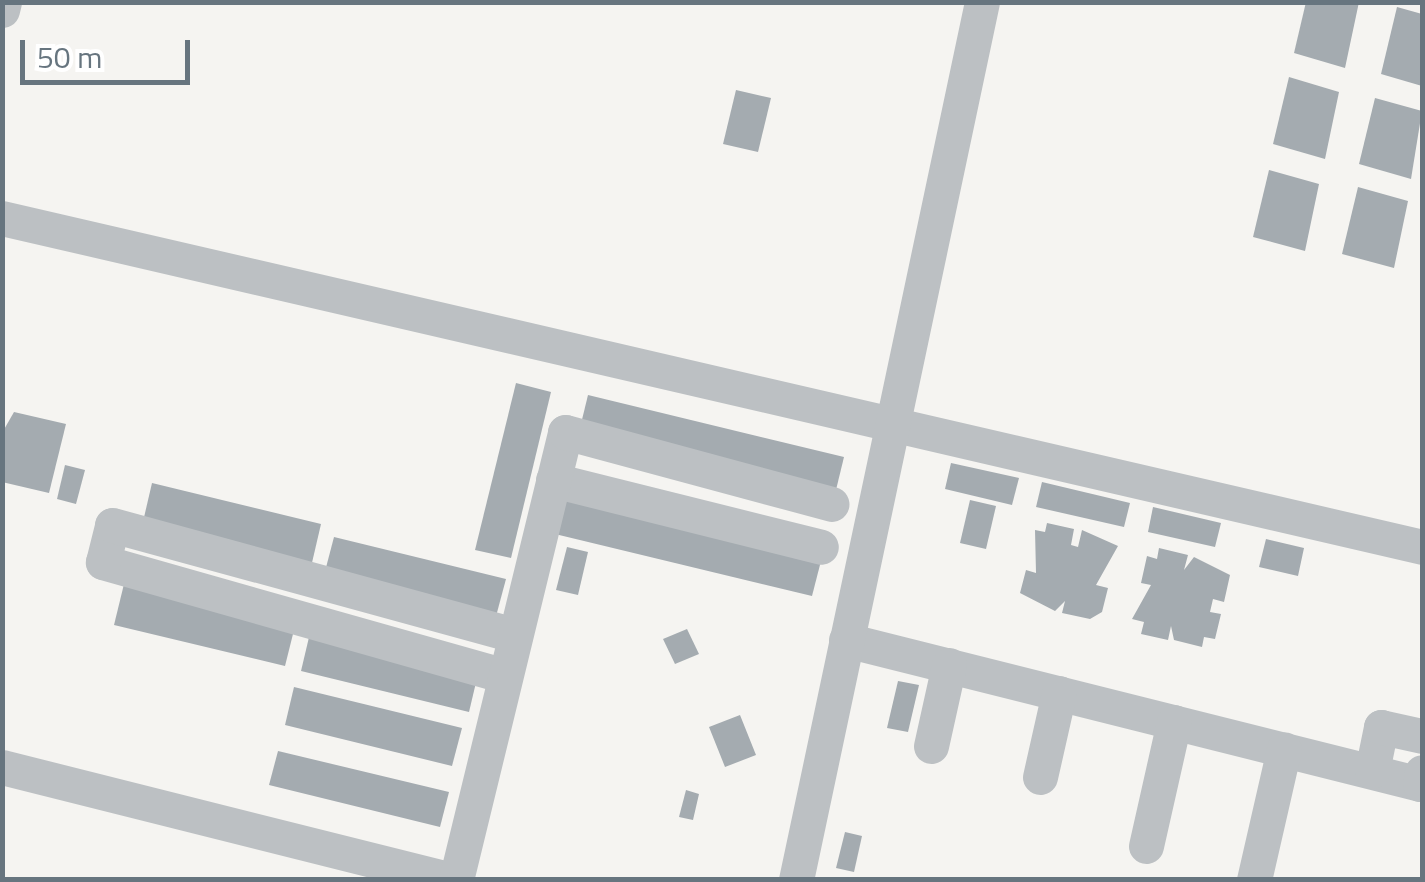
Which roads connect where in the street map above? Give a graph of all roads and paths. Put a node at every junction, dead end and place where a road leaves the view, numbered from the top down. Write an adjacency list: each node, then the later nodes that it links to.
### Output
1 (4, 2): 3 (street)
2 (982, 2): 5 (street)
3 (2, 10)
4 (2, 218): 5 (street)
5 (891, 421): 9 (street); 11 (street)
6 (553, 480): 7 (street); 8 (street); 10 (street)
7 (831, 504)
8 (821, 547)
9 (1422, 547)
10 (516, 636): 13 (street); 13 (street)
11 (846, 640): 12 (street); 25 (street)
12 (949, 666): 14 (street); 17 (street)
13 (505, 676): 24 (street)
14 (1059, 693): 15 (street); 22 (street)
15 (1174, 722): 18 (street); 23 (street)
16 (1422, 736): 20 (street)
17 (931, 746)
18 (1284, 750): 20 (street); 26 (street)
19 (2, 767): 24 (street)
20 (1372, 772): 21 (street)
21 (1422, 772)
22 (1040, 777)
23 (1146, 846)
24 (455, 880)
25 (796, 880)
26 (1254, 880)

